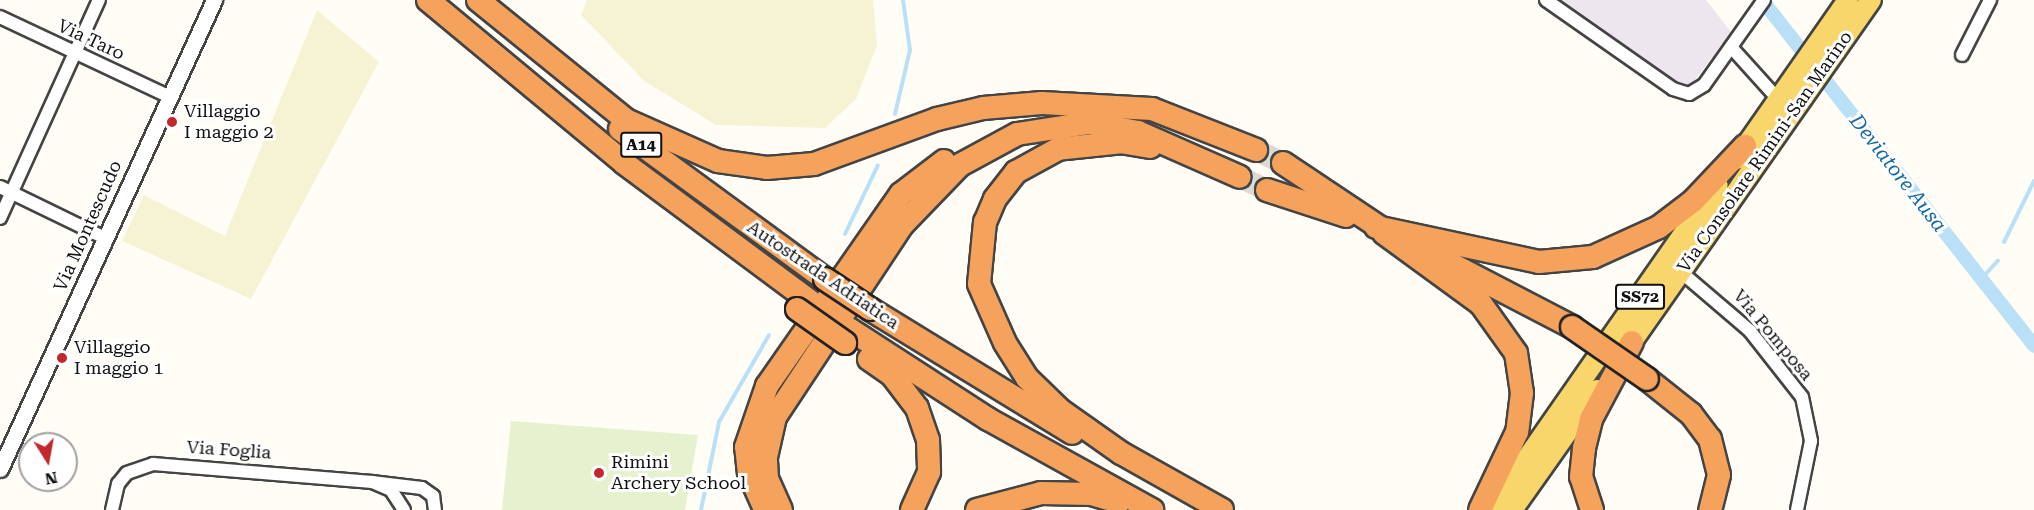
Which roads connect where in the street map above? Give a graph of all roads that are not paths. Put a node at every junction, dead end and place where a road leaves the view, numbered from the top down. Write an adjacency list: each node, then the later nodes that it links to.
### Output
1 (99, 0): 14 (street)
2 (214, 0): 17 (street, Via Montescudo)
3 (428, 0): 30 (highway, A14, bridge)
4 (465, 0): 43 (highway, Autostrada Adriatica / A14, bridge)
5 (478, 0): 18 (highway)
6 (1546, 0): 13 (street)
7 (1764, 0): 13 (street)
8 (1848, 0): 12 (main road, Via Consolare Rimini-San Marino / SS72)
9 (1871, 0): 12 (main road, Via Consolare Rimini-San Marino / SS72)
10 (1990, 0): 15 (street)
11 (0, 17): 14 (street, Via Taro)
12 (1833, 38): 16 (main road, Via Consolare Rimini-San Marino / SS72)
13 (1731, 47): 16 (street)
14 (75, 52): 17 (street, Via Taro); 24 (street)
15 (1962, 55)
16 (1790, 94): 19 (main road, Via Consolare Rimini-San Marino / SS72); 29 (main road, Via Consolare Rimini-San Marino / SS72)
17 (168, 96): 28 (street, Via Montescudo)
18 (1152, 109): 20 (highway); 37 (highway)
19 (1745, 146): 27 (highway); 46 (main road, Via Consolare Rimini-San Marino / SS72)
20 (1256, 150)
21 (1189, 154): 23 (highway); 38 (highway); 44 (highway)
22 (1282, 163): 27 (highway)
23 (1240, 177)
24 (6, 190): 26 (street); 28 (street)
25 (1267, 190): 27 (highway)
26 (0, 218)
27 (1372, 225): 45 (highway); 49 (highway, bridge)
28 (105, 238): 32 (street, Via Montescudo)
29 (1681, 272): 31 (main road, Via Consolare Rimini-San Marino / SS72); 50 (street, Via Pomposa)
30 (847, 336): 39 (highway); 42 (highway, Autostrada Adriatica)
31 (1632, 342): 47 (main road, Via Consolare Rimini-San Marino / SS72); 48 (highway)
32 (0, 469)
33 (372, 482): 34 (street, Via Foglia); 35 (street, Via Foglia); 36 (street, Via Foglia)
34 (112, 510)
35 (404, 510)
36 (435, 510)
37 (766, 510)
38 (781, 510)
39 (912, 510)
40 (977, 510): 41 (highway)
41 (1144, 510)
42 (1152, 510)
43 (1209, 510)
44 (1222, 510)
45 (1480, 510)
46 (1491, 510)
47 (1512, 510)
48 (1592, 510)
49 (1710, 510)
50 (1797, 510)

